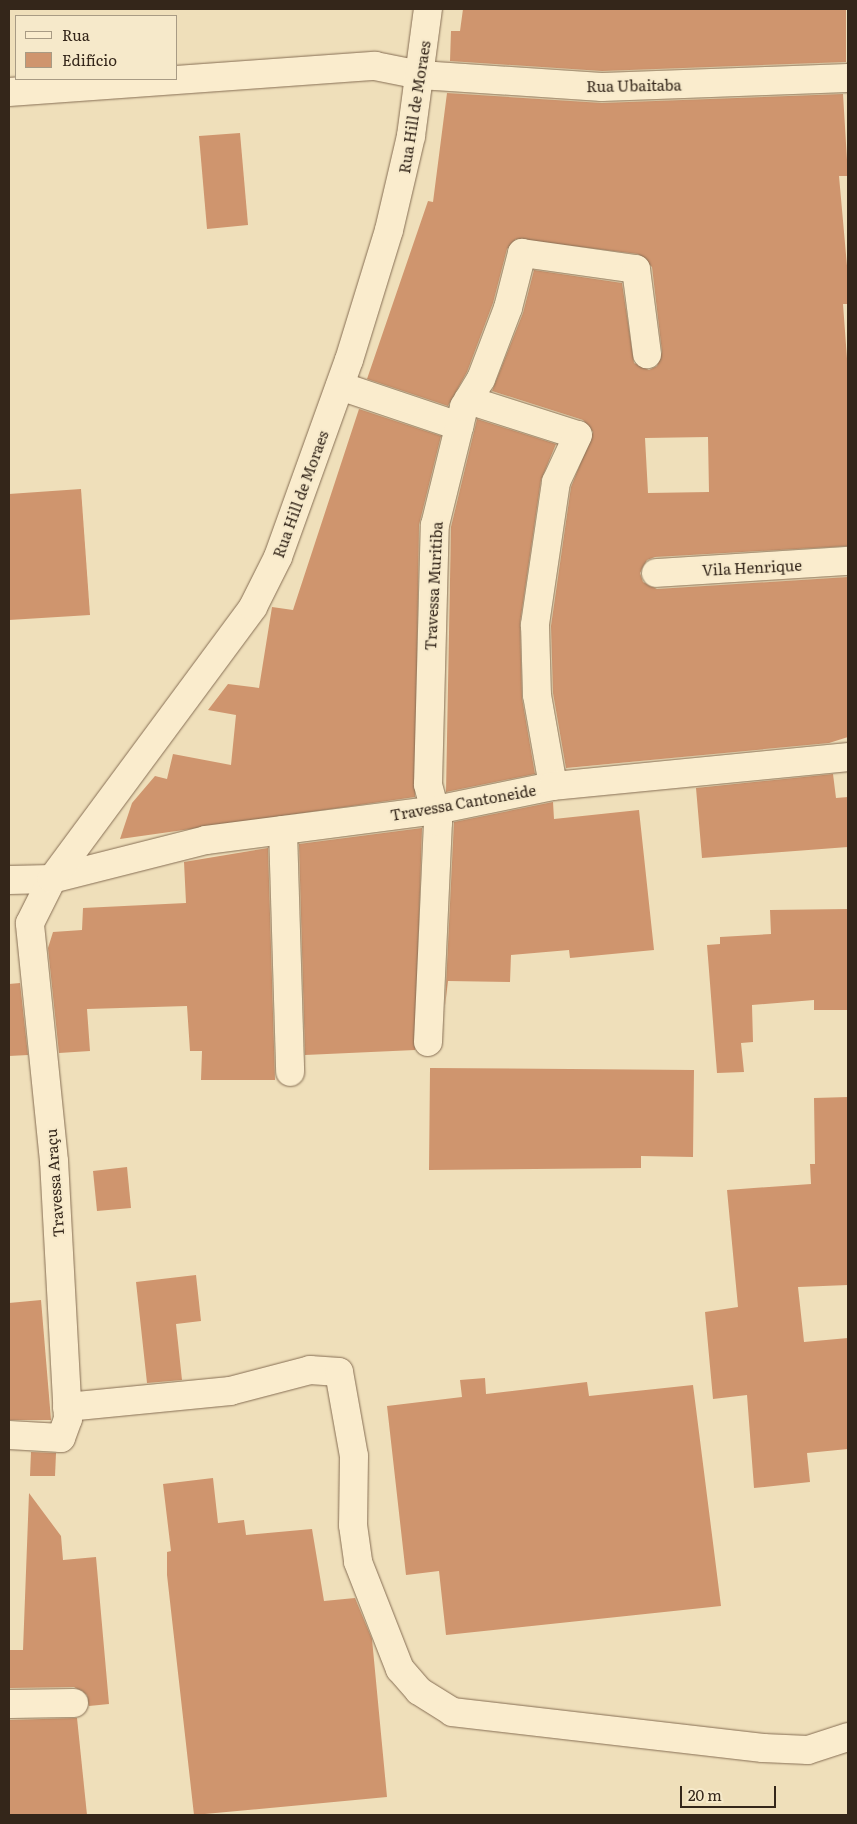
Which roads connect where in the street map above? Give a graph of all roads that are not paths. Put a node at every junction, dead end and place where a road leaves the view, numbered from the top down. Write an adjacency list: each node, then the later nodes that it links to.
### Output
1 (428, 9): 2 (street, Rua Hill de Moraes)
2 (420, 75): 3 (street, Rua Ubaitaba); 5 (street, Rua Ubaitaba); 8 (street, Rua Hill de Moraes)
3 (848, 78)
4 (178, 80): 6 (street, Rua Ubaitaba)
5 (178, 80)
6 (9, 92)
7 (647, 354): 9 (street, Travessa Muritiba)
8 (340, 386): 10 (street); 17 (street, Rua Hill de Moraes)
9 (468, 400): 10 (street, Travessa Muritiba); 14 (street)
10 (459, 426): 15 (street, Travessa Muritiba)
11 (848, 561): 12 (street, Vila Henrique)
12 (656, 572)
13 (848, 757): 14 (street, Travessa Cantoneide)
14 (553, 786): 15 (street, Travessa Cantoneide)
15 (436, 810): 16 (street, Travessa Cantoneide); 21 (street, Travessa Muritiba)
16 (283, 830): 17 (street, Travessa Cantoneide); 22 (street)
17 (52, 879): 18 (street); 19 (street)
18 (9, 880)
19 (30, 923): 20 (street); 23 (street, Travessa Araçu)
20 (9, 943)
21 (428, 1042)
22 (290, 1072)
23 (67, 1413): 24 (street); 27 (street)
24 (9, 1435)
25 (74, 1703): 26 (street)
26 (9, 1704)
27 (848, 1737)

